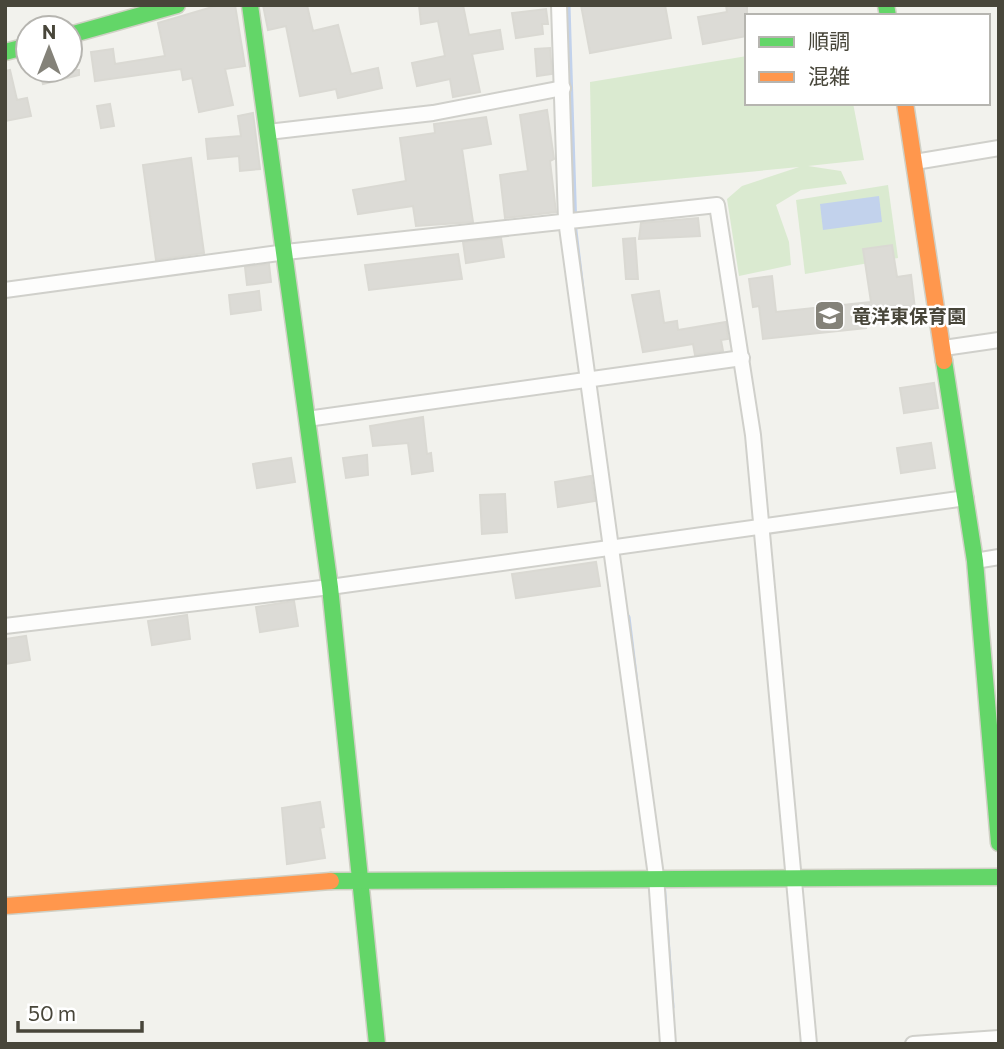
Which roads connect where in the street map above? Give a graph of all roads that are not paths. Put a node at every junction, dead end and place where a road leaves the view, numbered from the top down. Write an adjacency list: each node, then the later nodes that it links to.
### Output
1 (177, 5): 4 (street)
2 (250, 5): 7 (street)
3 (559, 5): 5 (street)
4 (84, 31)
5 (563, 88): 7 (street); 10 (street)
6 (905, 105): 9 (street)
7 (268, 132): 11 (street)
8 (999, 148): 9 (street)
9 (915, 162): 14 (street)
10 (566, 220): 11 (street); 15 (street); 16 (street)
11 (286, 252): 12 (street); 17 (street)
12 (5, 290)
13 (999, 340): 14 (street)
14 (944, 348): 18 (street)
15 (742, 358): 16 (street); 19 (street)
16 (589, 380): 17 (street); 20 (street)
17 (307, 419): 23 (street)
18 (965, 498): 19 (street); 22 (street)
19 (761, 527): 20 (street); 27 (street)
20 (612, 547): 23 (street); 26 (street)
21 (999, 557): 22 (street)
22 (975, 561): 25 (street)
23 (330, 587): 24 (street); 29 (street)
24 (5, 626)
25 (999, 843)
26 (656, 876): 27 (street); 29 (street); 33 (street)
27 (793, 876): 28 (street); 34 (street)
28 (999, 877)
29 (362, 879): 30 (street); 32 (street)
30 (5, 906)
31 (999, 1038): 35 (street)
32 (377, 1044)
33 (668, 1044)
34 (809, 1044)
35 (913, 1044)

